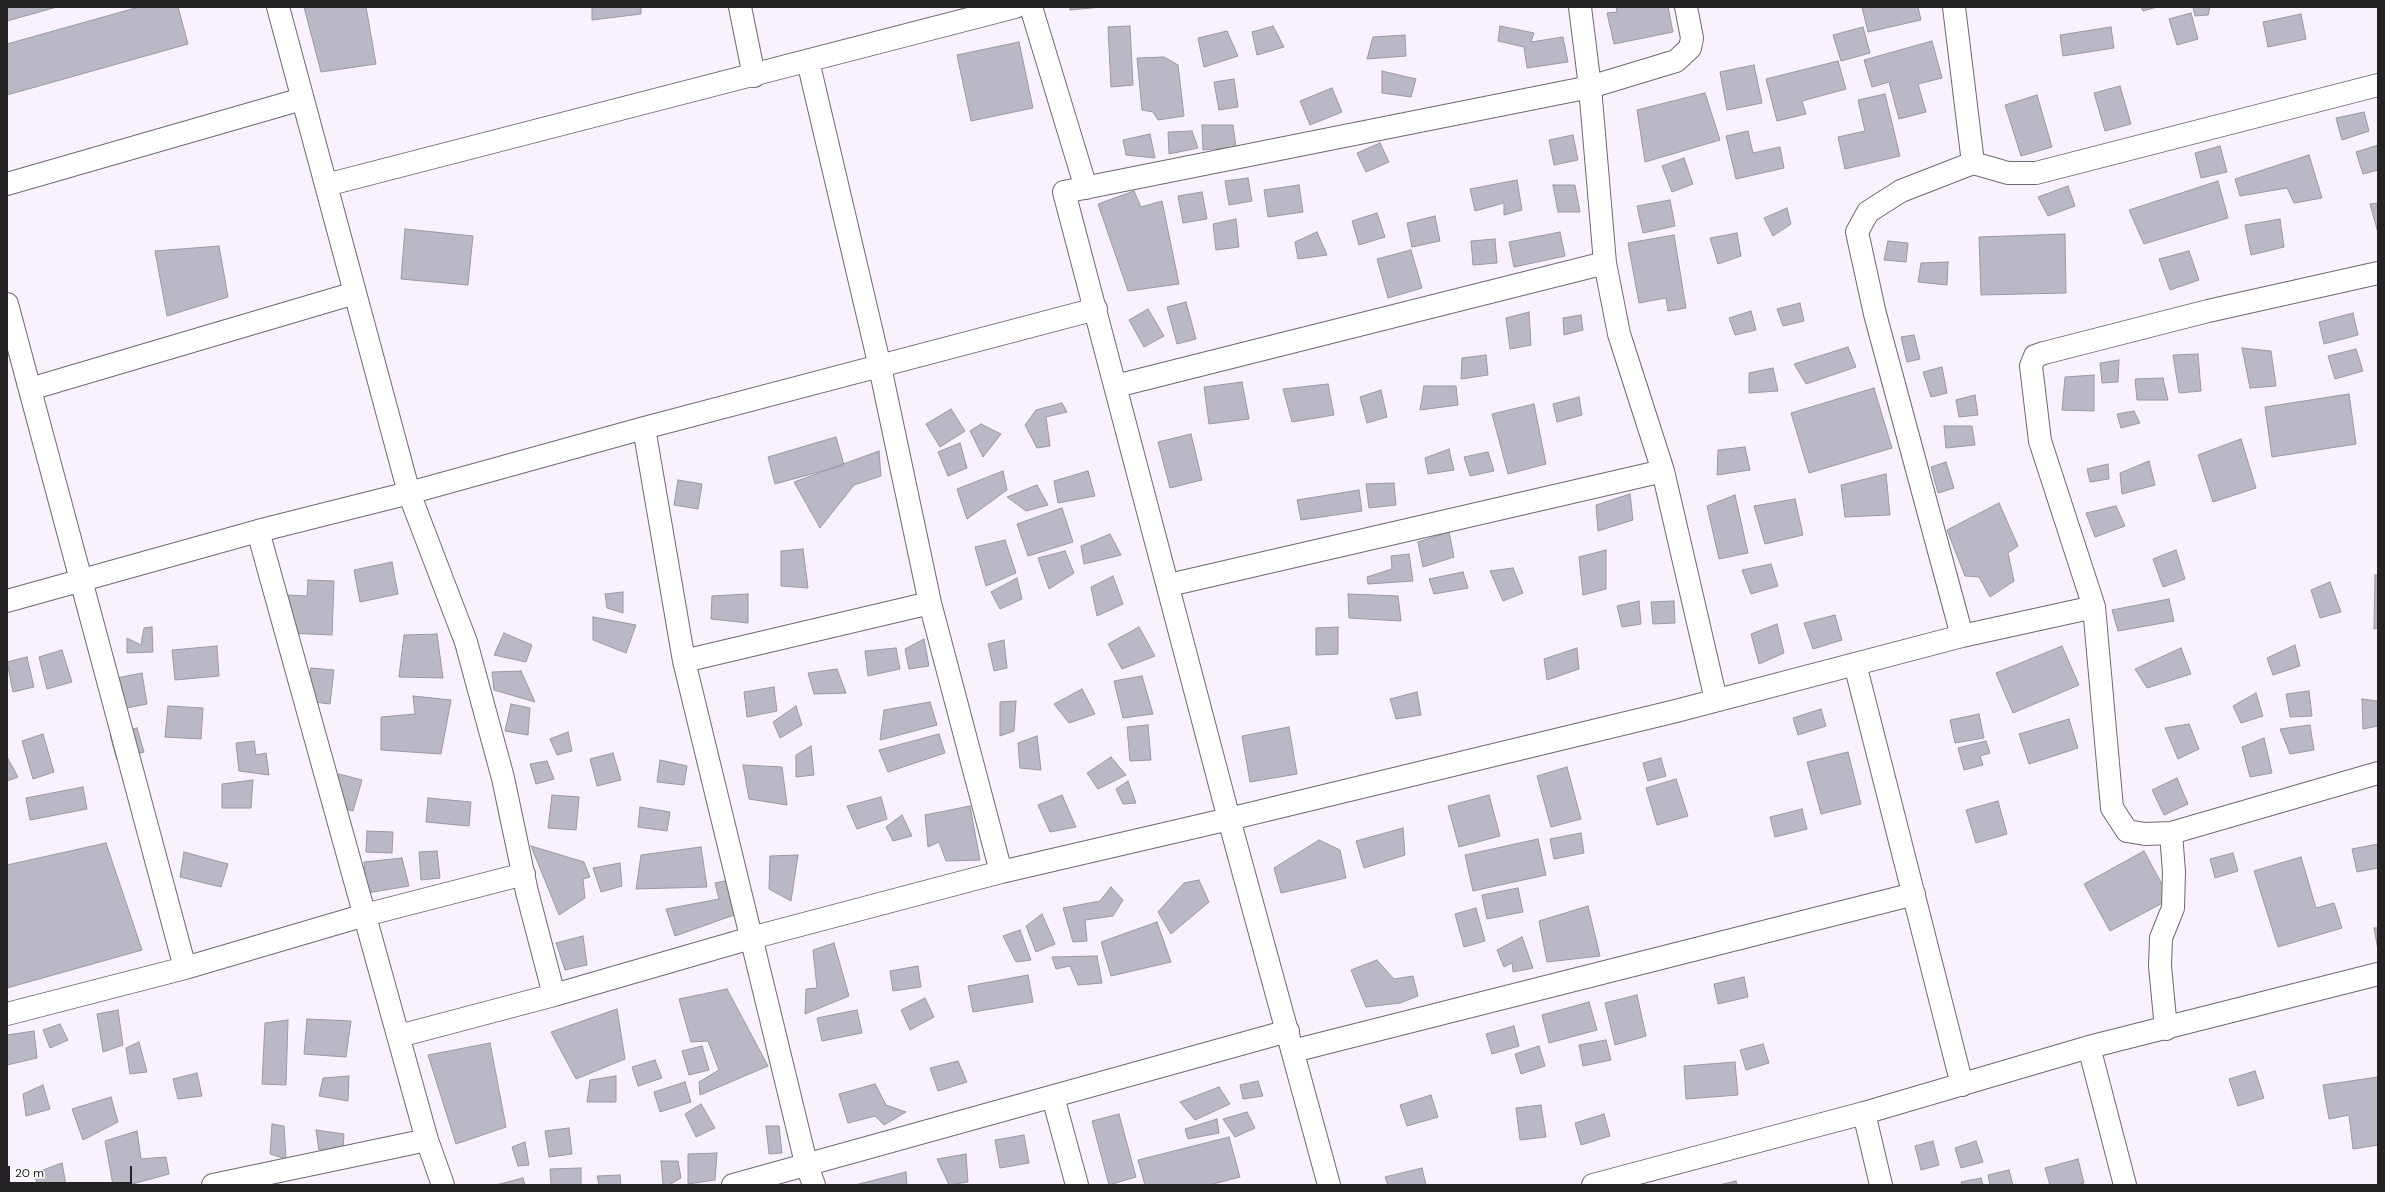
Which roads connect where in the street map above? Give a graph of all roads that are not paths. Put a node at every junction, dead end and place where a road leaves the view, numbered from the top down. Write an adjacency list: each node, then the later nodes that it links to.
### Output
1 (278, 7): 12 (street)
2 (740, 7): 9 (street)
3 (1014, 7): 8 (street)
4 (1031, 7): 16 (street)
5 (1580, 7): 11 (street)
6 (1686, 7): 11 (street)
7 (1954, 7): 13 (street)
8 (808, 61): 9 (street); 22 (street)
9 (754, 76): 15 (street)
10 (2378, 85): 13 (street)
11 (1590, 87): 16 (street); 17 (street)
12 (302, 99): 14 (street); 15 (street)
13 (1974, 163): 34 (street)
14 (7, 184)
15 (326, 185): 19 (street)
16 (1086, 188): 21 (street)
17 (1605, 263): 23 (street); 26 (street)
18 (2378, 273): 33 (street)
19 (355, 293): 24 (street); 27 (street)
20 (7, 304): 24 (street)
21 (1096, 309): 22 (street); 23 (street)
22 (880, 367): 25 (street); 32 (street)
23 (1116, 386): 30 (street)
24 (30, 389): 29 (street)
25 (644, 428): 27 (street); 35 (street)
26 (1663, 471): 30 (street); 37 (street)
27 (409, 493): 28 (street); 42 (street)
28 (258, 531): 29 (street); 44 (street)
29 (82, 582): 31 (street); 46 (street)
30 (1169, 585): 39 (street)
31 (7, 601)
32 (930, 603): 35 (street); 41 (street)
33 (2094, 607): 34 (street); 40 (street)
34 (1962, 636): 36 (street)
35 (684, 661): 45 (street)
36 (1855, 664): 37 (street); 43 (street)
37 (1716, 700): 39 (street)
38 (2378, 773): 40 (street)
39 (1229, 819): 41 (street); 51 (street)
40 (2171, 833): 50 (street)
41 (1001, 872): 45 (street)
42 (524, 874): 44 (street); 48 (street)
43 (1914, 894): 54 (street); 55 (street)
44 (365, 915): 46 (street); 52 (street)
45 (751, 938): 48 (street); 59 (street)
46 (185, 968): 49 (street)
47 (2378, 974): 50 (street)
48 (554, 996): 52 (street)
49 (7, 1014)
50 (2166, 1029): 53 (street)
51 (1288, 1031): 54 (street); 56 (street)
52 (399, 1036): 58 (street)
53 (2089, 1048): 55 (street); 68 (street)
54 (1293, 1051): 65 (street)
55 (1962, 1085): 57 (street)
56 (1053, 1097): 59 (street); 64 (street)
57 (1864, 1114): 66 (street); 67 (street)
58 (427, 1140): 60 (street); 61 (street)
59 (806, 1163): 62 (street); 63 (street)
60 (224, 1184)
61 (443, 1185)
62 (732, 1185)
63 (814, 1185)
64 (1077, 1185)
65 (1329, 1185)
66 (1593, 1185)
67 (1882, 1185)
68 (2125, 1185)

